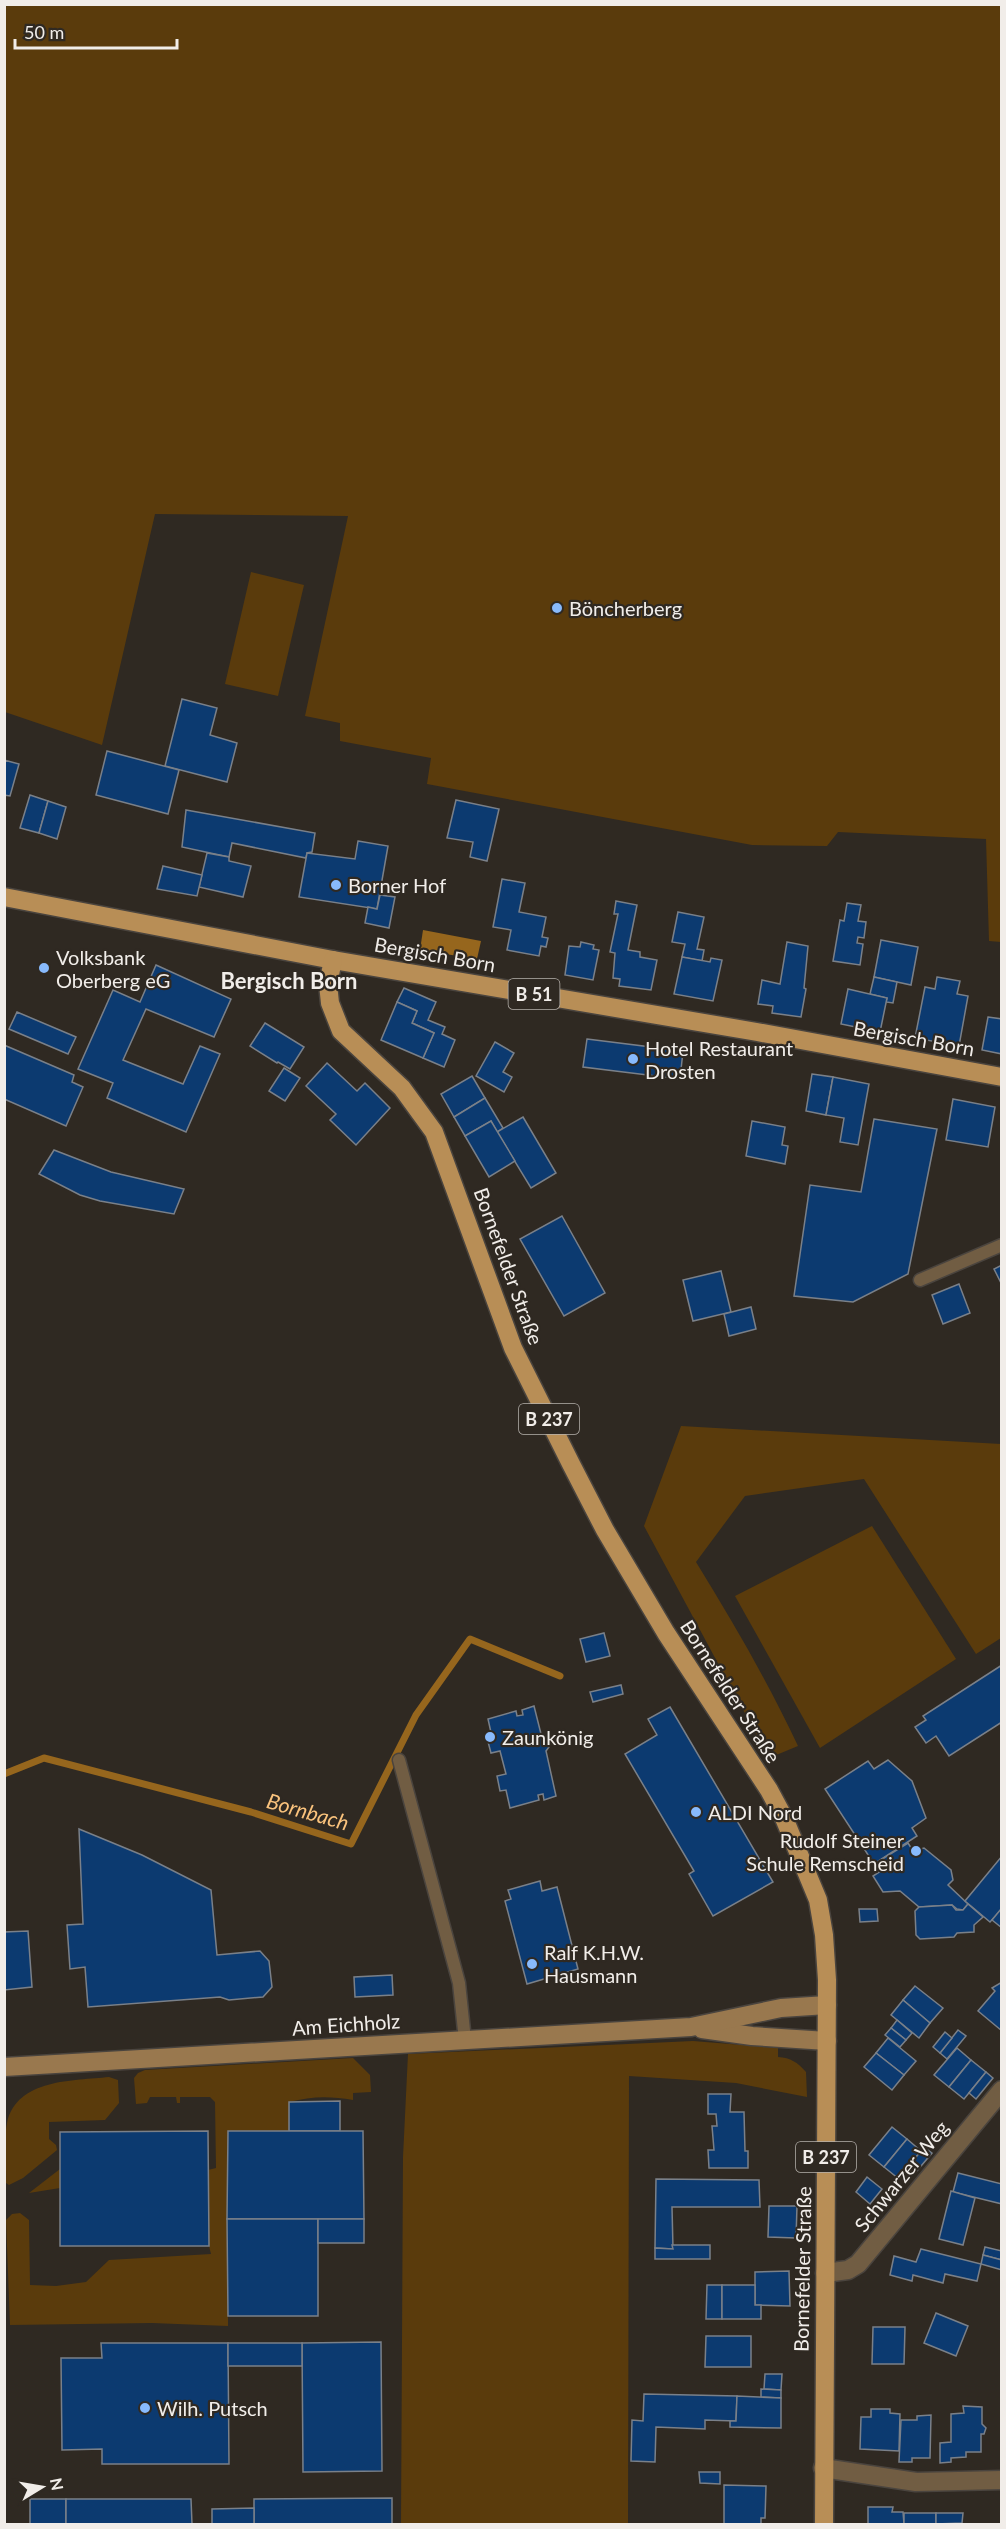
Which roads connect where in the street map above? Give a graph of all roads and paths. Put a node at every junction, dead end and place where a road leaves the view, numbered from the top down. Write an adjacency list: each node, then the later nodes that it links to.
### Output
1 (4, 897): 2 (main road, Bergisch Born / B 51)
2 (333, 960): 3 (main road, Bergisch Born / B 51); 7 (main road, Bornefelder Straße / B 237)
3 (1002, 1077)
4 (1002, 1245): 5 (lane)
5 (920, 1280)
6 (399, 1760): 9 (lane)
7 (827, 2005): 8 (main road, Am Eichholz); 10 (main road, Bornefelder Straße / B 237)
8 (691, 2027): 9 (main road, Am Eichholz); 10 (main road, Am Eichholz)
9 (465, 2040): 11 (main road, Am Eichholz)
10 (827, 2041): 13 (main road, Bornefelder Straße / B 237)
11 (4, 2067)
12 (1002, 2090): 13 (street, Schwarzer Weg)
13 (825, 2273): 14 (main road, Bornefelder Straße / B 237)
14 (823, 2468): 15 (street); 16 (main road, Bornefelder Straße / B 237)
15 (1002, 2480)
16 (824, 2524)

